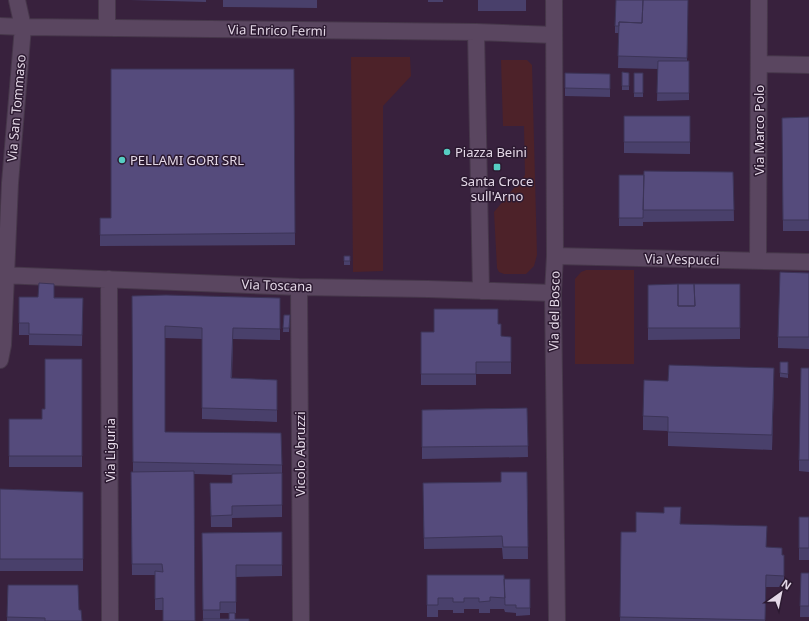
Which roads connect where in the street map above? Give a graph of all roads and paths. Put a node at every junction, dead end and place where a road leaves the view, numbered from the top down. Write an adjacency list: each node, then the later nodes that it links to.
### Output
1 (17, 0): 6 (street, Via San Tommaso)
2 (107, 0): 7 (street)
3 (554, 0): 9 (street, Via del Bosco)
4 (759, 0): 10 (street, Via Marco Polo)
5 (0, 26): 6 (street, Via Enrico Fermi)
6 (23, 27): 7 (street, Via Enrico Fermi); 12 (street, Via San Tommaso)
7 (107, 28): 8 (street, Via Enrico Fermi)
8 (476, 32): 9 (street, Via Enrico Fermi); 19 (street)
9 (554, 34): 13 (street, Via del Bosco)
10 (759, 64): 11 (street); 14 (street, Via Marco Polo)
11 (809, 65)
12 (5, 183): 16 (street, Via San Tommaso)
13 (555, 256): 14 (street, Via Vespucci); 20 (street, Via del Bosco)
14 (758, 261): 15 (street, Via Vespucci)
15 (809, 262)
16 (3, 275): 17 (street, Via Toscana); 21 (street, Via San Tommaso)
17 (109, 279): 18 (street, Via Toscana); 22 (street, Via Liguria)
18 (299, 287): 19 (street, Via Toscana); 23 (street, Vicolo Abruzzi)
19 (481, 291): 20 (street, Via Toscana)
20 (553, 293): 24 (street, Via del Bosco)
21 (0, 360)
22 (110, 621)
23 (301, 621)
24 (557, 621)

